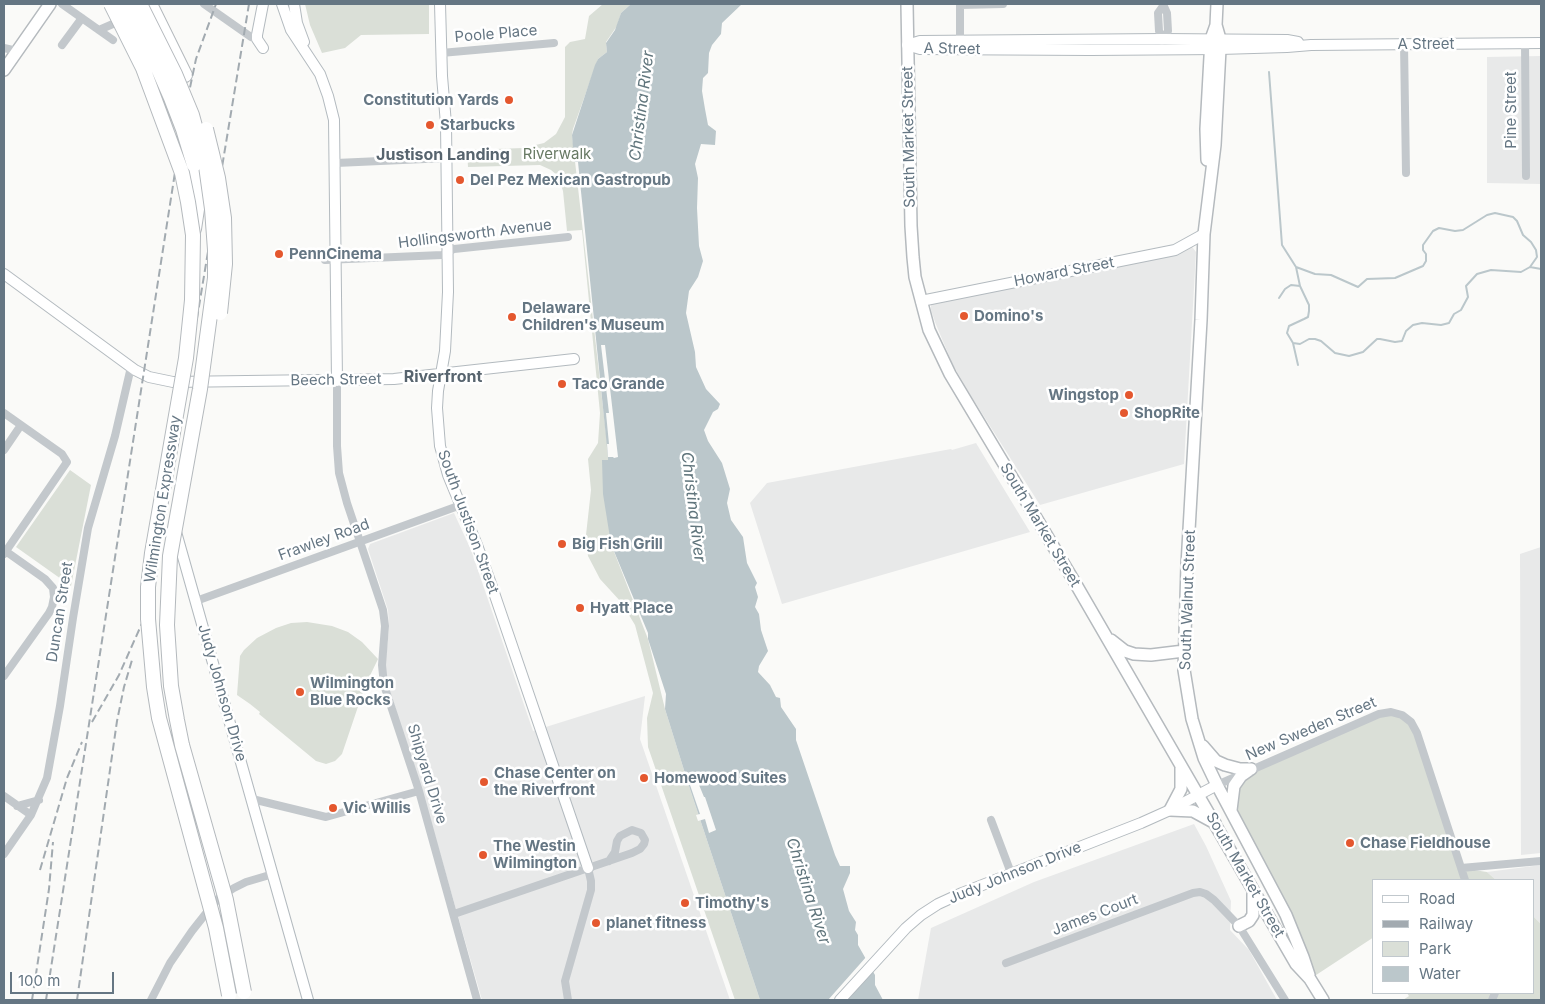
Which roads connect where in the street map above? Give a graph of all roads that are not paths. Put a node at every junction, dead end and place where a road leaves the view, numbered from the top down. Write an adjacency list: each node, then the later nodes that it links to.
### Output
1 (50, 4): 32 (main road)
2 (62, 4): 16 (street)
3 (111, 4): 41 (highway, Wilmington Expressway, bridge)
4 (125, 4): 41 (highway, bridge)
5 (142, 4): 17 (street); 54 (highway, Wilmington Expressway, bridge)
6 (150, 4): 54 (highway, bridge)
7 (204, 4): 18 (street)
8 (263, 4): 30 (street)
9 (282, 4): 34 (street)
10 (294, 4): 34 (street)
11 (440, 4): 33 (street, South Justison Street)
12 (908, 4): 26 (main road, South Market Street)
13 (1003, 4): 27 (street)
14 (1217, 4): 22 (main road, South Walnut Street)
15 (1163, 5): 19 (street)
16 (82, 18): 17 (street); 28 (street)
17 (99, 30): 20 (street)
18 (251, 37)
19 (1163, 39): 22 (street, A Street); 27 (street, A Street); 31 (street)
20 (113, 40)
21 (554, 43): 33 (street, Poole Place)
22 (1215, 44): 23 (street, A Street); 31 (street, A Street); 40 (main road, South Walnut Street)
23 (1404, 44): 24 (street, A Street); 38 (street)
24 (1525, 44): 25 (street, A Street); 39 (street, Pine Street)
25 (1541, 44)
26 (908, 45): 27 (street, A Street); 46 (main road, South Market Street)
27 (960, 45): 31 (street, A Street)
28 (62, 46)
29 (4, 48): 32 (street)
30 (263, 48)
31 (1157, 49)
32 (17, 50): 35 (main road)
33 (440, 53): 36 (street, South Justison Street)
34 (308, 55): 37 (street)
35 (4, 70)
36 (447, 158): 37 (street); 43 (street, South Justison Street)
37 (336, 163): 44 (street)
38 (1406, 173)
39 (1526, 176)
40 (1204, 234): 46 (street, Howard Street); 61 (main road, South Walnut Street)
41 (193, 235): 93 (highway, Wilmington Expressway, bridge)
42 (568, 237): 43 (street, Hollingsworth Avenue)
43 (447, 252): 44 (street, Hollingsworth Avenue); 49 (street, South Justison Street)
44 (331, 260): 50 (street)
45 (4, 274): 48 (street, Beech Street)
46 (921, 301): 60 (main road, South Market Street)
47 (574, 359): 49 (street, Beech Street)
48 (131, 367): 51 (street, Beech Street); 71 (street, Duncan Street)
49 (441, 374): 50 (street, Beech Street); 56 (street, South Justison Street)
50 (336, 381): 51 (street, Beech Street); 57 (street, Shipyard Drive)
51 (197, 382): 59 (street, Judy Johnson Drive)
52 (4, 413): 53 (street)
53 (21, 425): 55 (street); 58 (street)
54 (192, 435): 92 (highway, Wilmington Expressway, bridge)
55 (4, 450)
56 (461, 505): 57 (street, Frawley Road); 81 (street, South Justison Street)
57 (360, 541): 59 (street, Frawley Road); 67 (street, Shipyard Drive)
58 (4, 552): 62 (street)
59 (196, 601): 70 (street, Judy Johnson Drive)
60 (1105, 636): 61 (main road); 64 (main road, South Market Street)
61 (1184, 651): 63 (main road, South Walnut Street)
62 (4, 676)
63 (1197, 738): 65 (main road); 66 (main road, South Walnut Street)
64 (1180, 764): 68 (main road, South Market Street); 73 (main road)
65 (1251, 769): 66 (street, New Sweden Street); 74 (main road); 82 (street, New Sweden Street)
66 (1216, 785): 68 (street, Judy Johnson Drive); 74 (main road, South Walnut Street)
67 (419, 791): 70 (street); 88 (street, Shipyard Drive)
68 (1199, 794): 73 (street, Judy Johnson Drive); 77 (main road, South Market Street)
69 (4, 796): 72 (street)
70 (252, 799): 84 (street, Judy Johnson Drive)
71 (39, 800): 72 (street); 75 (street, Duncan Street)
72 (17, 806): 75 (street)
73 (1170, 810): 77 (main road); 83 (street, Judy Johnson Drive)
74 (1231, 812): 91 (main road, South Walnut Street)
75 (31, 815): 78 (street, Duncan Street)
76 (991, 820): 83 (street)
77 (1215, 824): 86 (main road, South Market Street)
78 (4, 854)
79 (609, 861): 79 (street); 81 (street)
80 (1541, 861): 82 (street)
81 (588, 868): 88 (street); 97 (street)
82 (1461, 868): 85 (street)
83 (1012, 873): 98 (street, Judy Johnson Drive)
84 (273, 874): 94 (street); 95 (street, Judy Johnson Drive)
85 (1464, 879)
86 (1253, 890): 89 (main road); 91 (main road, South Market Street)
87 (1193, 893): 89 (street, South Market Street); 90 (street, James Court)
88 (454, 914): 96 (street, Shipyard Drive)
89 (1239, 926): 99 (street, South Market Street)
90 (1006, 963)
91 (1310, 979): 100 (main road, South Market Street)
92 (244, 996)
93 (230, 997)
94 (151, 1000)
95 (308, 1000)
96 (477, 1000)
97 (568, 1000)
98 (840, 1000)
99 (1285, 1000)
100 (1322, 1000)

